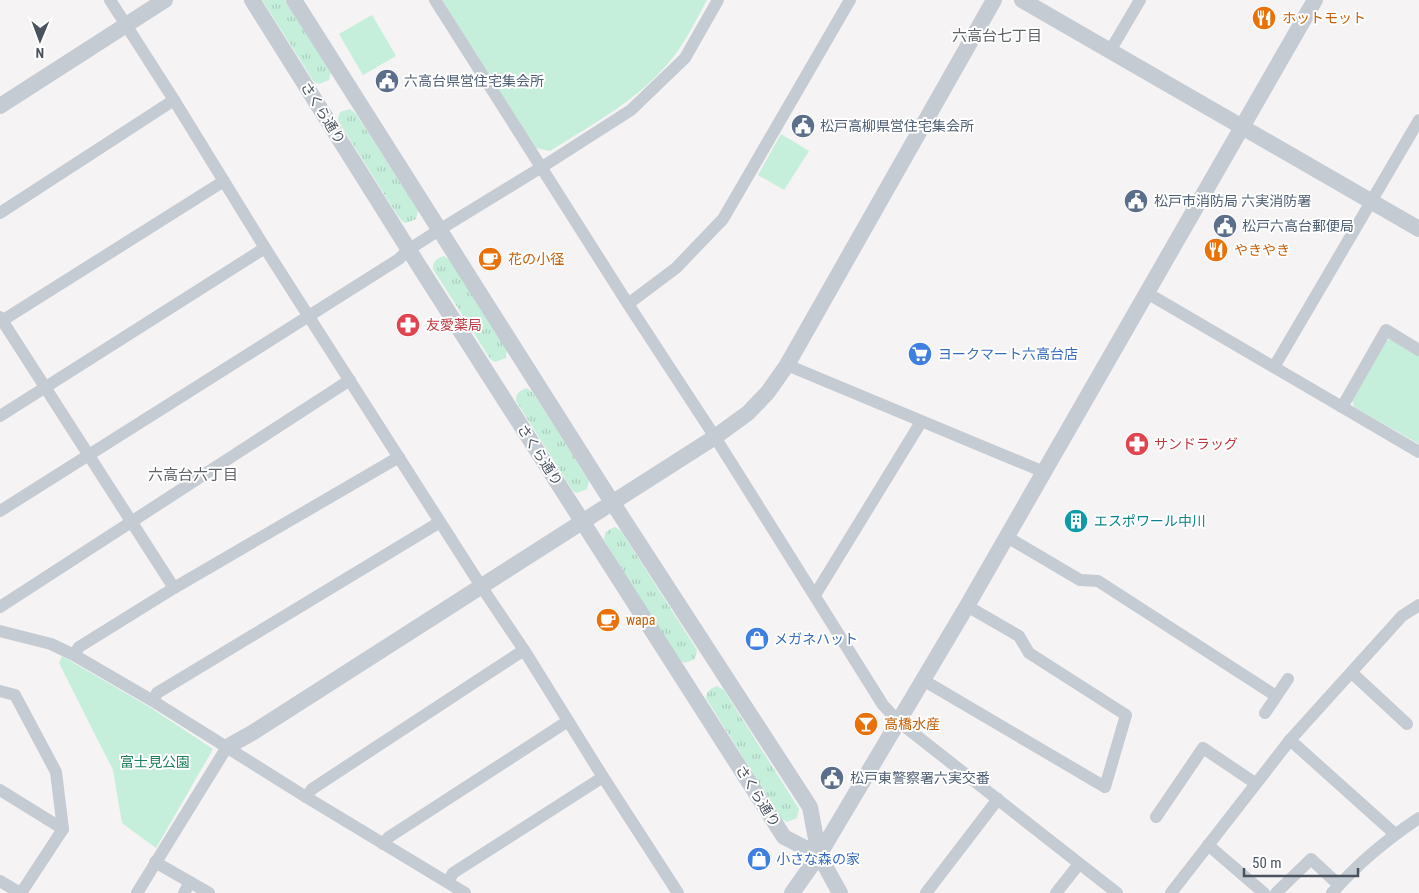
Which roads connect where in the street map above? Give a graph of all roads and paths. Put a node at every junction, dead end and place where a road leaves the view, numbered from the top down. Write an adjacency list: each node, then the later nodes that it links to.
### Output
1 (110, 0): 12 (street)
2 (165, 0): 12 (street)
3 (252, 0): 25 (street, さくら通り)
4 (294, 0): 23 (street)
5 (435, 0): 18 (street)
6 (718, 0): 18 (street)
7 (850, 0): 27 (street)
8 (994, 0): 31 (street)
9 (1022, 0): 13 (street)
10 (1140, 0): 13 (street)
11 (1315, 0): 17 (street)
12 (126, 24): 14 (street); 15 (street)
13 (1110, 51): 17 (street)
14 (174, 100): 19 (street); 21 (street)
15 (0, 106)
16 (1419, 120): 20 (street)
17 (1242, 126): 20 (street); 26 (street)
18 (542, 167): 23 (street); 27 (street)
19 (224, 180): 24 (street); 29 (street)
20 (1372, 202): 22 (street); 32 (street)
21 (0, 213)
22 (1419, 229)
23 (439, 230): 25 (street); 43 (street)
24 (265, 248): 28 (street); 34 (street)
25 (408, 250): 28 (street); 45 (street, さくら通り)
26 (1147, 293): 32 (street); 42 (street)
27 (628, 304): 38 (street)
28 (309, 314): 33 (street); 40 (street)
29 (1, 320): 34 (street)
30 (1419, 350): 35 (street)
31 (788, 366): 37 (street); 38 (street)
32 (1274, 367): 35 (street)
33 (350, 380): 41 (street); 46 (street)
34 (45, 386): 36 (street); 40 (street)
35 (1342, 407): 39 (street)
36 (0, 416)
37 (921, 422): 42 (street); 51 (street)
38 (715, 437): 43 (street); 51 (street)
39 (1419, 452)
40 (88, 455): 44 (street); 46 (street)
41 (399, 457): 47 (street); 50 (street)
42 (1044, 472): 48 (street)
43 (612, 502): 45 (street); 81 (street)
44 (0, 511)
45 (583, 520): 49 (street); 81 (street, さくら通り)
46 (131, 522): 50 (street); 54 (street)
47 (440, 522): 49 (street); 63 (street)
48 (1007, 537): 53 (street); 62 (street)
49 (481, 586): 56 (street); 69 (street)
50 (174, 588): 57 (street)
51 (815, 595): 66 (street)
52 (1419, 604): 58 (street)
53 (968, 606): 60 (street); 60 (street)
54 (0, 607)
55 (0, 631): 57 (street)
56 (524, 650): 65 (street); 73 (street)
57 (74, 655): 63 (street)
58 (1352, 673): 67 (street); 68 (street)
59 (1288, 679): 62 (street)
60 (923, 680): 66 (street)
61 (0, 691): 77 (street)
62 (1276, 696): 64 (street)
63 (152, 700): 69 (street)
64 (1265, 713)
65 (568, 721): 70 (street); 79 (street)
66 (899, 722): 74 (street); 81 (street)
67 (1407, 724)
68 (1290, 740): 71 (street); 78 (street)
69 (227, 747): 73 (street); 82 (street)
70 (603, 777): 85 (street); 92 (street)
71 (1256, 783): 75 (street); 80 (street)
72 (0, 790): 77 (street)
73 (306, 797): 79 (street)
74 (998, 799): 83 (street); 95 (street)
75 (1156, 817)
76 (1419, 818): 78 (street)
77 (63, 829): 88 (street)
78 (1395, 834): 87 (street)
79 (383, 844): 85 (street)
80 (1208, 845): 98 (street); 99 (street)
81 (819, 855): 93 (street); 94 (street)
82 (155, 862): 86 (street); 89 (street)
83 (1079, 864): 96 (street); 97 (street)
84 (0, 881): 88 (street)
85 (448, 882): 91 (street)
86 (187, 888): 90 (street)
87 (1336, 889): 100 (street)
88 (21, 893)
89 (137, 893)
90 (210, 893)
91 (465, 893)
92 (678, 893)
93 (792, 893)
94 (840, 893)
95 (926, 893)
96 (1056, 893)
97 (1117, 893)
98 (1171, 893)
99 (1264, 893)
100 (1276, 893)

